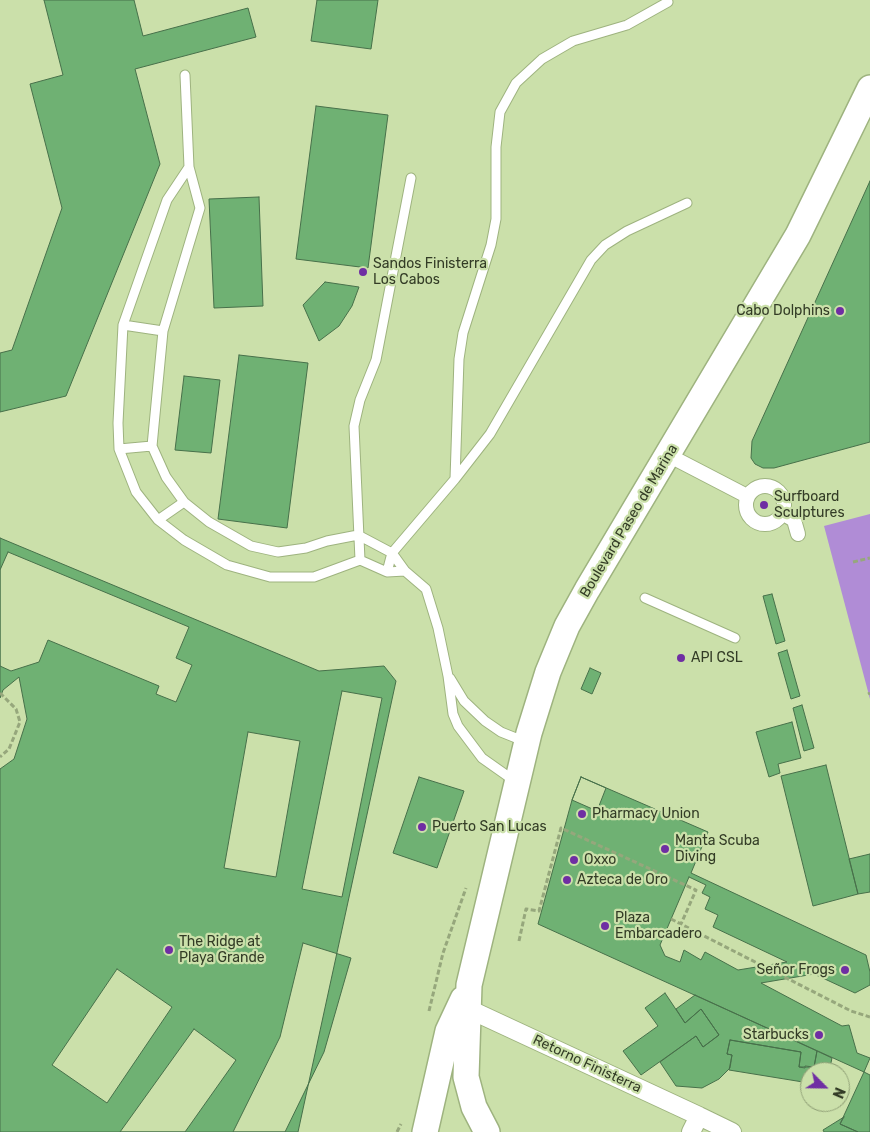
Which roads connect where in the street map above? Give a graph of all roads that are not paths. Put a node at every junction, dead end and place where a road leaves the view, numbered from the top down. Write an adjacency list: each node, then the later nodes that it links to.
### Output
1 (668, 2): 12 (lane)
2 (185, 75): 4 (lane)
3 (870, 88): 11 (main road, Boulevard Paseo de Marina)
4 (188, 167): 7 (lane); 8 (lane)
5 (411, 178): 18 (lane)
6 (687, 203): 12 (lane)
7 (123, 325): 8 (lane); 10 (lane)
8 (163, 331): 9 (lane)
9 (152, 446): 10 (lane); 14 (lane)
10 (119, 449): 16 (lane)
11 (668, 455): 13 (street); 26 (main road, Boulevard Paseo de Marina)
12 (455, 479): 19 (lane)
13 (747, 496): 15 (street); 15 (street)
14 (184, 502): 16 (lane); 18 (lane)
15 (782, 513): 17 (street)
16 (158, 520): 20 (lane)
17 (798, 534)
18 (358, 535): 19 (lane); 20 (lane)
19 (392, 552): 21 (lane); 22 (lane)
20 (360, 560): 22 (lane)
21 (405, 571): 22 (lane); 25 (lane)
22 (387, 572)
23 (645, 598): 24 (lane)
24 (735, 638)
25 (448, 676): 26 (lane); 27 (lane)
26 (527, 743): 27 (main road, Boulevard Paseo de Marina)
27 (517, 782): 28 (main road, Boulevard Paseo de Marina)
28 (466, 1000): 29 (street, Retorno Finisterra); 30 (main road, Boulevard Paseo de Marina); 31 (main road, Boulevard Paseo de Marina)
29 (695, 1124): 32 (street, Retorno Finisterra)
30 (425, 1132)
31 (487, 1132)
32 (732, 1132)

